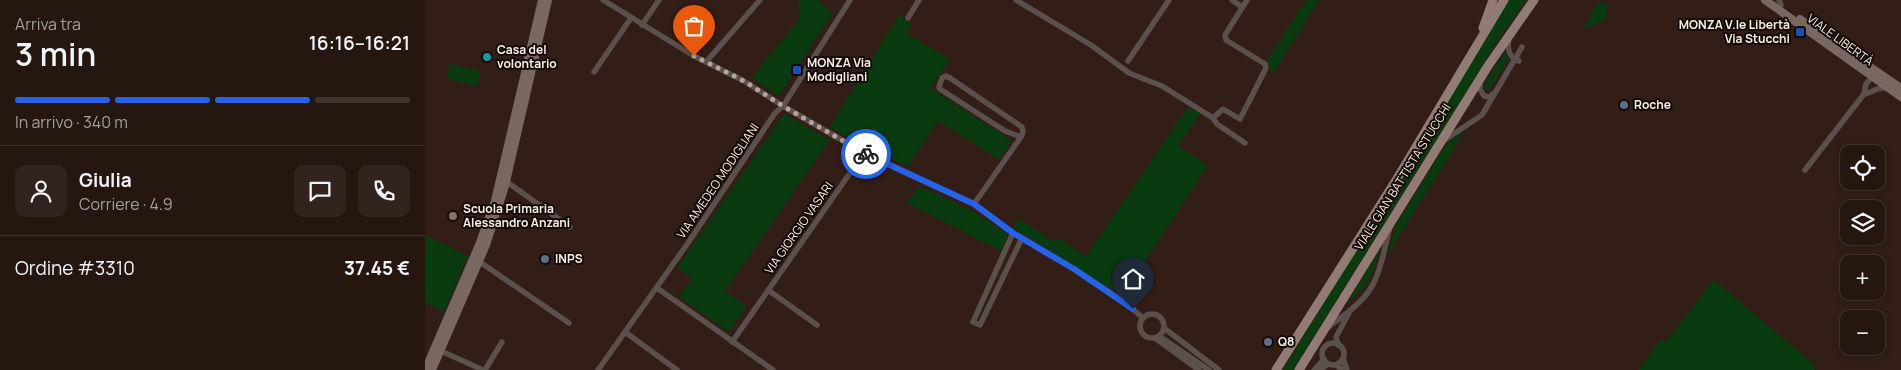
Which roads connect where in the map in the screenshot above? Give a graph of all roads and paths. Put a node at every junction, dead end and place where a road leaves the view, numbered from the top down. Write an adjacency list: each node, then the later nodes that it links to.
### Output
1 (543, 0): 51 (street)
2 (548, 0): 45 (street)
3 (603, 0): 19 (street)
4 (659, 0): 21 (street)
5 (760, 0): 27 (street)
6 (851, 0): 38 (street, VIA AMEDEO MODIGLIANI)
7 (919, 0): 20 (street)
8 (1016, 0): 39 (street)
9 (1169, 0): 26 (street)
10 (1232, 0): 18 (street)
11 (1247, 0): 18 (street)
12 (1493, 0): 24 (main road)
13 (1504, 0): 24 (main road, VIALE GIAN BATTISTA STUCCHI)
14 (1534, 0): 22 (main road, VIALE GIAN BATTISTA STUCCHI)
15 (1765, 0): 31 (street, VIALE LIBERTÀ)
16 (1774, 0): 17 (street, VIALE LIBERTÀ)
17 (1780, 3): 33 (street, VIALE LIBERTÀ)
18 (1243, 7): 39 (street)
19 (631, 18): 21 (street); 28 (street)
20 (908, 18)
21 (642, 25): 27 (street)
22 (1513, 28): 25 (street); 30 (main road, VIALE GIAN BATTISTA STUCCHI)
23 (1521, 47): 25 (street)
24 (1474, 52): 78 (main road, VIALE GIAN BATTISTA STUCCHI)
25 (1517, 60): 32 (street)
26 (1128, 61)
27 (706, 62): 38 (street)
28 (594, 72)
29 (1511, 74): 32 (street)
30 (1481, 77): 35 (street); 42 (main road, VIALE GIAN BATTISTA STUCCHI)
31 (1872, 77): 34 (street, VIALE LIBERTÀ); 36 (street)
32 (1503, 78): 35 (street)
33 (1899, 87)
34 (1888, 88): 36 (street); 37 (street, VIALE LIBERTÀ)
35 (1494, 93): 42 (street)
36 (1864, 94): 44 (street)
37 (1901, 97)
38 (783, 106): 43 (street); 52 (street, VIA AMEDEO MODIGLIANI)
39 (1213, 118): 41 (street)
40 (1021, 137): 40 (street); 46 (street)
41 (1245, 143)
42 (1438, 144): 47 (main road, VIALE GIAN BATTISTA STUCCHI)
43 (864, 153): 46 (street); 53 (street, VIA GIORGIO VASARI)
44 (1805, 170)
45 (507, 182): 48 (street); 51 (street)
46 (974, 204): 49 (street)
47 (1394, 214): 54 (street); 60 (main road, VIALE GIAN BATTISTA STUCCHI)
48 (570, 227)
49 (1013, 233): 50 (street); 50 (street)
50 (1022, 238): 55 (street)
51 (474, 259): 56 (street); 65 (street); 69 (street)
52 (657, 288): 59 (street, VIA AMEDEO MODIGLIANI); 63 (street)
53 (768, 290): 57 (street, VIA GIORGIO VASARI); 63 (street, VIA GIORGIO VASARI)
54 (1351, 311): 60 (street); 64 (street)
55 (1143, 318): 58 (street); 61 (street)
56 (569, 323)
57 (817, 325)
58 (1164, 328): 61 (street); 77 (street)
59 (625, 332): 72 (street, VIA AMEDEO MODIGLIANI); 73 (street)
60 (1322, 332): 79 (main road, VIALE GIAN BATTISTA STUCCHI)
61 (1157, 337): 75 (street); 76 (street)
62 (502, 342): 71 (street)
63 (732, 342): 74 (street)
64 (1338, 345): 66 (street); 67 (street)
65 (441, 352): 70 (street); 71 (street)
66 (1343, 358): 68 (street); 83 (street)
67 (1326, 362): 68 (street); 80 (street); 81 (street)
68 (1336, 365): 82 (street)
69 (425, 370)
70 (433, 370)
71 (484, 370)
72 (598, 370)
73 (677, 370)
74 (773, 370)
75 (1199, 370)
76 (1209, 370)
77 (1219, 370)
78 (1276, 370)
79 (1299, 370)
80 (1314, 370)
81 (1320, 370)
82 (1343, 370)
83 (1347, 370)

